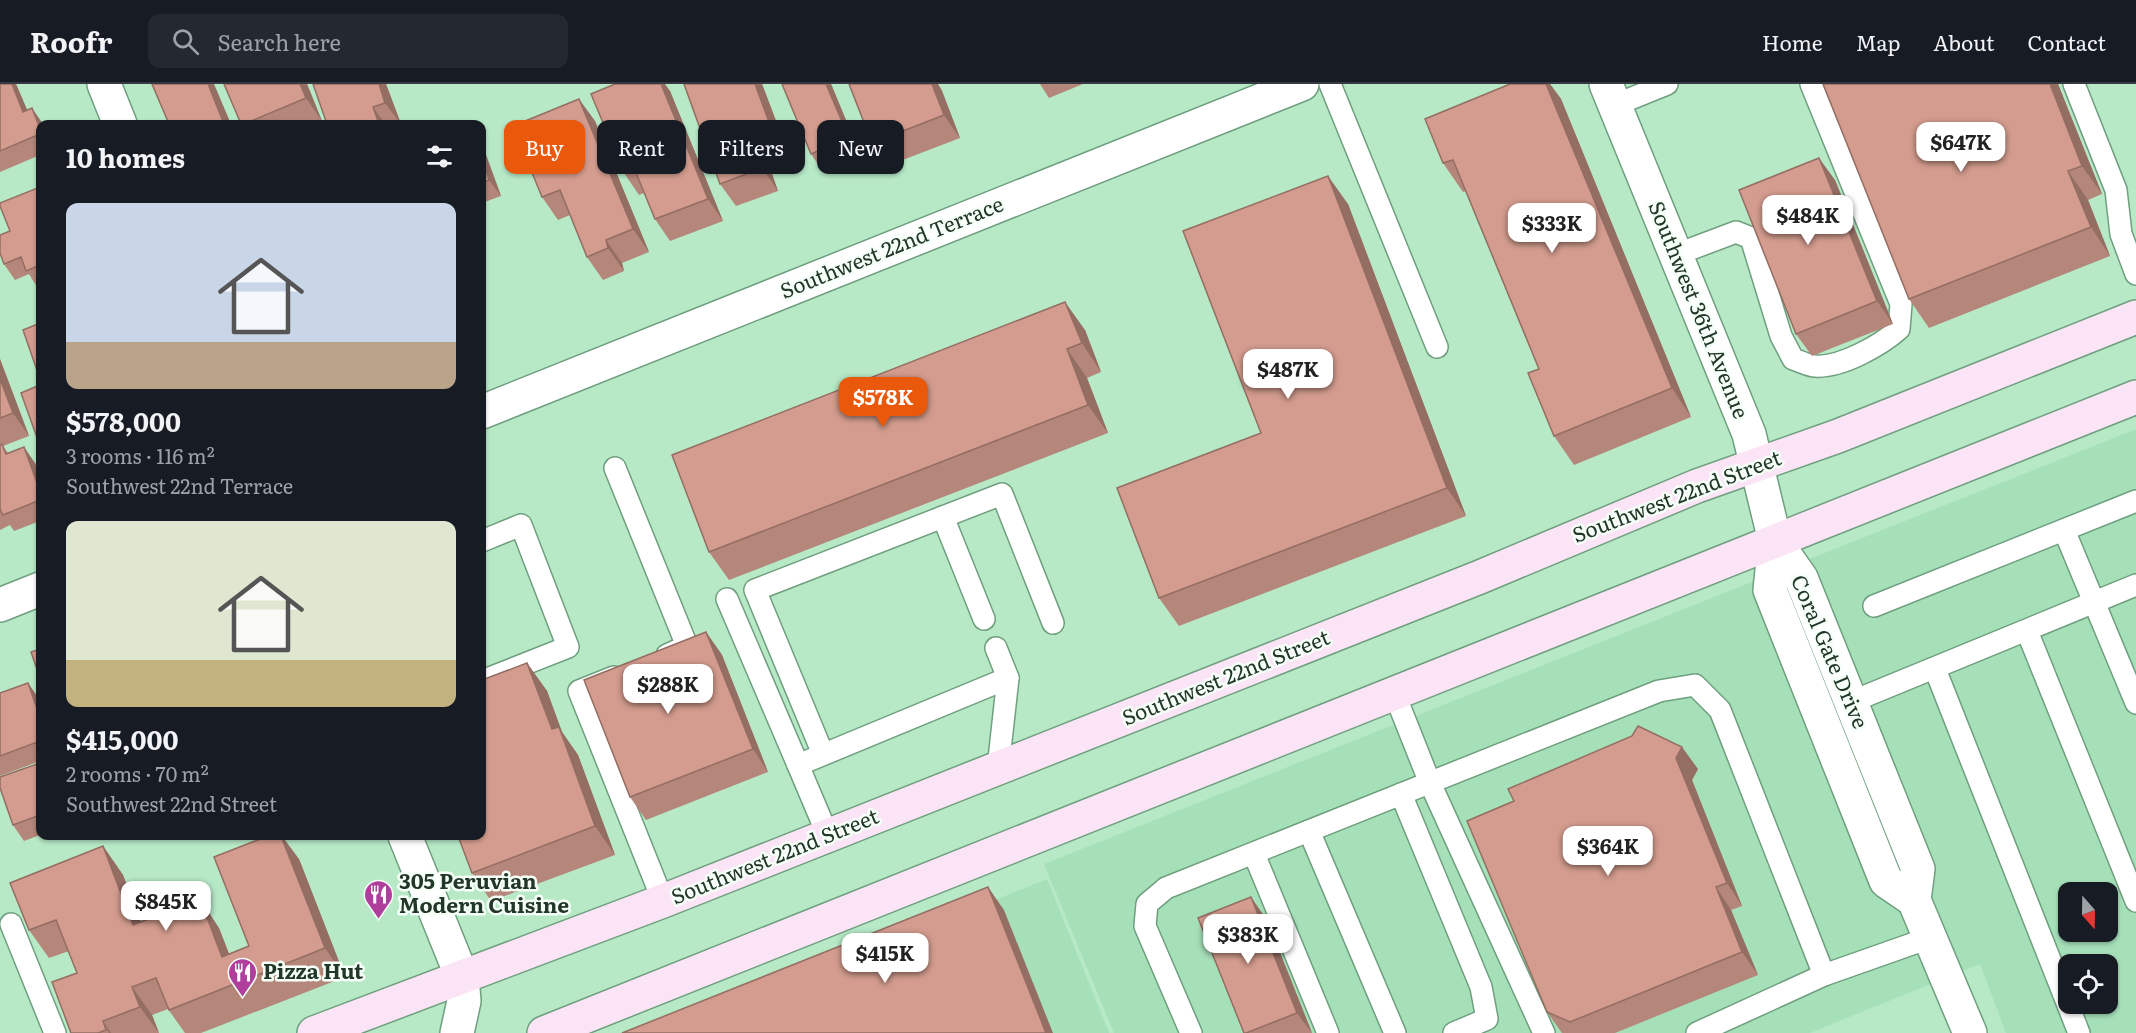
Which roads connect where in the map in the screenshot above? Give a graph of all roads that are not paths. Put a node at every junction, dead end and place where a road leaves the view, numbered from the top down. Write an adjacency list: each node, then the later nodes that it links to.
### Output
1 (104, 84): 8 (street)
2 (1302, 84): 14 (street, Southwest 22nd Terrace)
3 (1330, 84): 12 (lane)
4 (1667, 84): 7 (lane)
5 (1811, 84): 9 (lane)
6 (2074, 84): 10 (lane)
7 (1610, 94): 9 (street, Southwest 36th Avenue)
8 (118, 120)
9 (1675, 255): 15 (street, Southwest 36th Avenue)
10 (2136, 274)
11 (2136, 317): 15 (main road, Southwest 22nd Street)
12 (1437, 347)
13 (2136, 397): 21 (main road)
14 (486, 410)
15 (1758, 464): 21 (street, Southwest 36th Avenue); 40 (main road, Southwest 22nd Street)
16 (615, 468): 48 (lane)
17 (2136, 501): 19 (lane)
18 (943, 517): 28 (lane); 29 (lane); 38 (lane)
19 (2064, 530): 25 (lane); 27 (lane)
20 (486, 539): 34 (lane)
21 (1775, 541): 35 (main road); 36 (street, Coral Gate Drive); 47 (street, Coral Gate Drive)
22 (2136, 585): 25 (lane)
23 (36, 591): 26 (street)
24 (727, 599): 39 (lane)
25 (2096, 602): 30 (lane); 37 (lane)
26 (0, 605)
27 (1874, 606)
28 (984, 619)
29 (1053, 623)
30 (2027, 631): 32 (lane); 49 (lane)
31 (996, 648): 33 (lane)
32 (1935, 669): 36 (lane); 65 (lane)
33 (1008, 678): 38 (lane); 40 (lane)
34 (486, 679)
35 (1395, 695): 41 (lane); 57 (main road)
36 (1851, 702): 47 (street, Coral Gate Drive)
37 (2136, 703)
38 (823, 754): 39 (lane)
39 (798, 765): 44 (lane)
40 (998, 768): 44 (main road, Southwest 22nd Street)
41 (1430, 783): 42 (lane); 52 (lane); 62 (lane)
42 (1401, 794): 43 (lane); 61 (lane)
43 (1309, 831): 46 (lane); 60 (lane)
44 (828, 836): 48 (main road, Southwest 22nd Street)
45 (407, 840): 53 (street)
46 (1254, 854): 58 (lane); 59 (lane)
47 (1914, 900): 51 (street, Coral Gate Drive)
48 (663, 901): 53 (main road, Southwest 22nd Street)
49 (2136, 902)
50 (11, 924): 54 (lane)
51 (1929, 938): 52 (lane); 64 (street, Coral Gate Drive)
52 (1824, 975): 63 (lane)
53 (462, 977): 55 (main road, Southwest 22nd Street); 56 (street)
54 (55, 1033)
55 (314, 1033)
56 (457, 1033)
57 (544, 1033)
58 (1191, 1033)
59 (1328, 1033)
60 (1395, 1033)
61 (1454, 1033)
62 (1545, 1033)
63 (1697, 1033)
64 (1970, 1033)
65 (2079, 1033)

